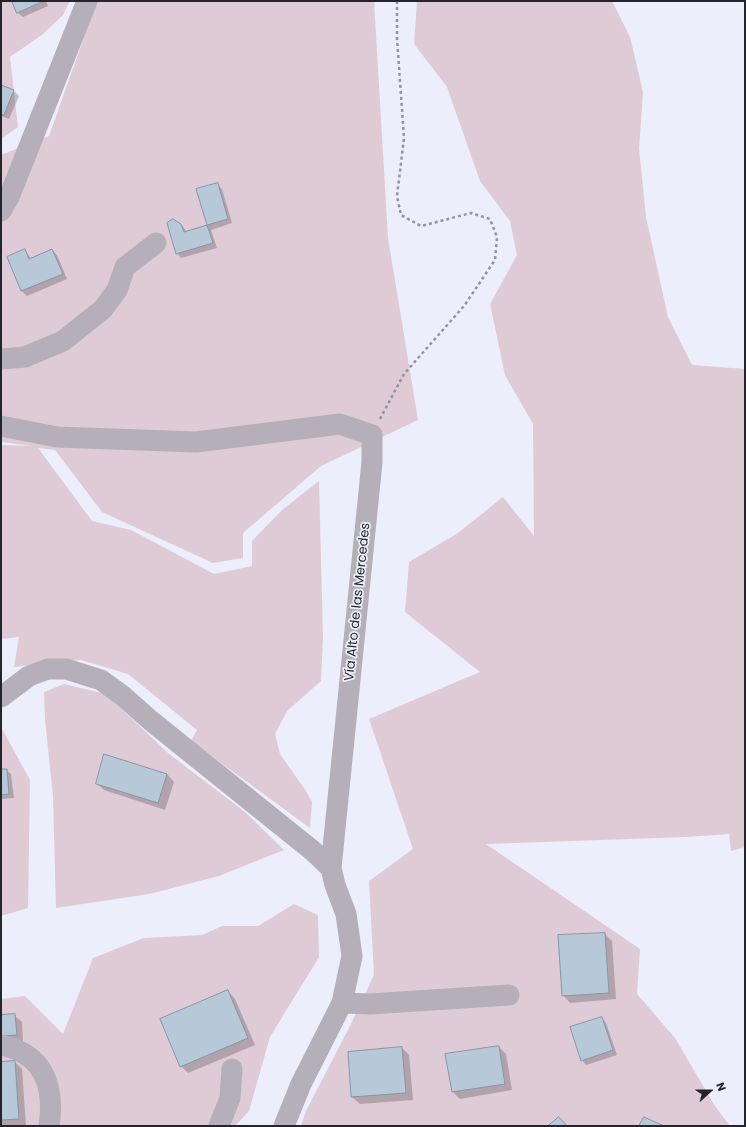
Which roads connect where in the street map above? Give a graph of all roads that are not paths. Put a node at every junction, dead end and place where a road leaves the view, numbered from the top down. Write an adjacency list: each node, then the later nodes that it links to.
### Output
1 (87, 1): 2 (street)
2 (1, 211)
3 (156, 243): 4 (street)
4 (1, 359)
5 (1, 426): 7 (street, Vía Alto de las Mercedes)
6 (1, 698): 7 (street)
7 (331, 868): 9 (street, Vía Alto de las Mercedes)
8 (508, 995): 9 (street)
9 (342, 1003): 14 (street, Vía Alto de las Mercedes)
10 (1, 1045): 12 (street)
11 (232, 1069): 13 (street)
12 (50, 1126)
13 (219, 1126)
14 (284, 1126)

